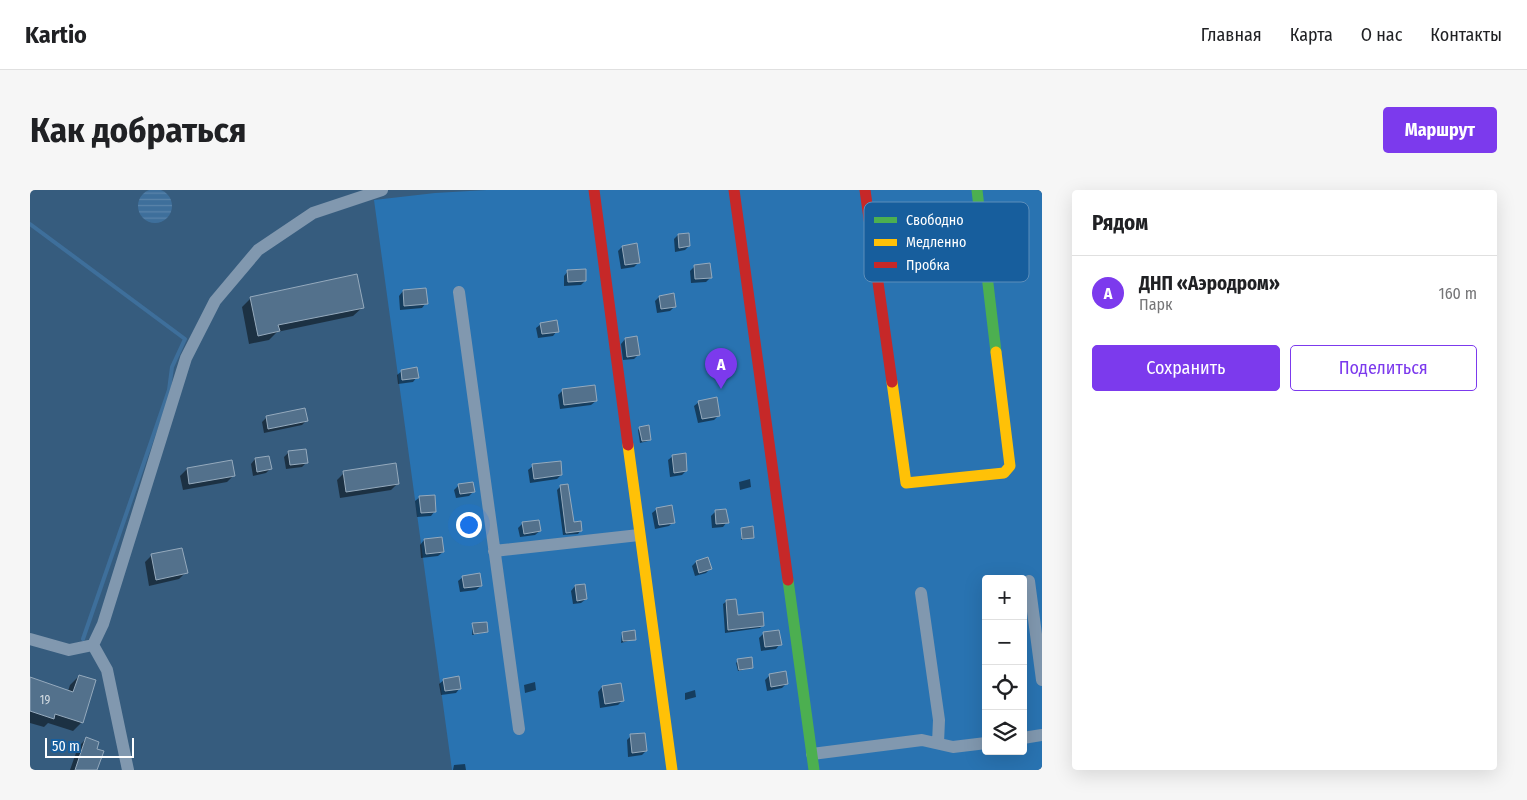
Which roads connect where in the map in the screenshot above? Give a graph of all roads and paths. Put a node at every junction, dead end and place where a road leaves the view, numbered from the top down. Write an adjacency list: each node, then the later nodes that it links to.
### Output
1 (382, 190): 12 (street)
2 (594, 190): 7 (street)
3 (734, 190): 19 (street)
4 (878, 282): 5 (street)
5 (988, 282)
6 (458, 292): 8 (street)
7 (639, 535): 8 (street); 21 (street)
8 (494, 551): 14 (street)
9 (1029, 581): 13 (street)
10 (921, 593): 17 (street)
11 (30, 639): 12 (street)
12 (93, 645): 20 (street)
13 (1042, 680)
14 (519, 729)
15 (1042, 735): 16 (street)
16 (1027, 737)
17 (938, 743): 18 (street); 19 (street)
18 (982, 743)
19 (812, 754): 22 (street)
20 (128, 770)
21 (672, 770)
22 (814, 770)

